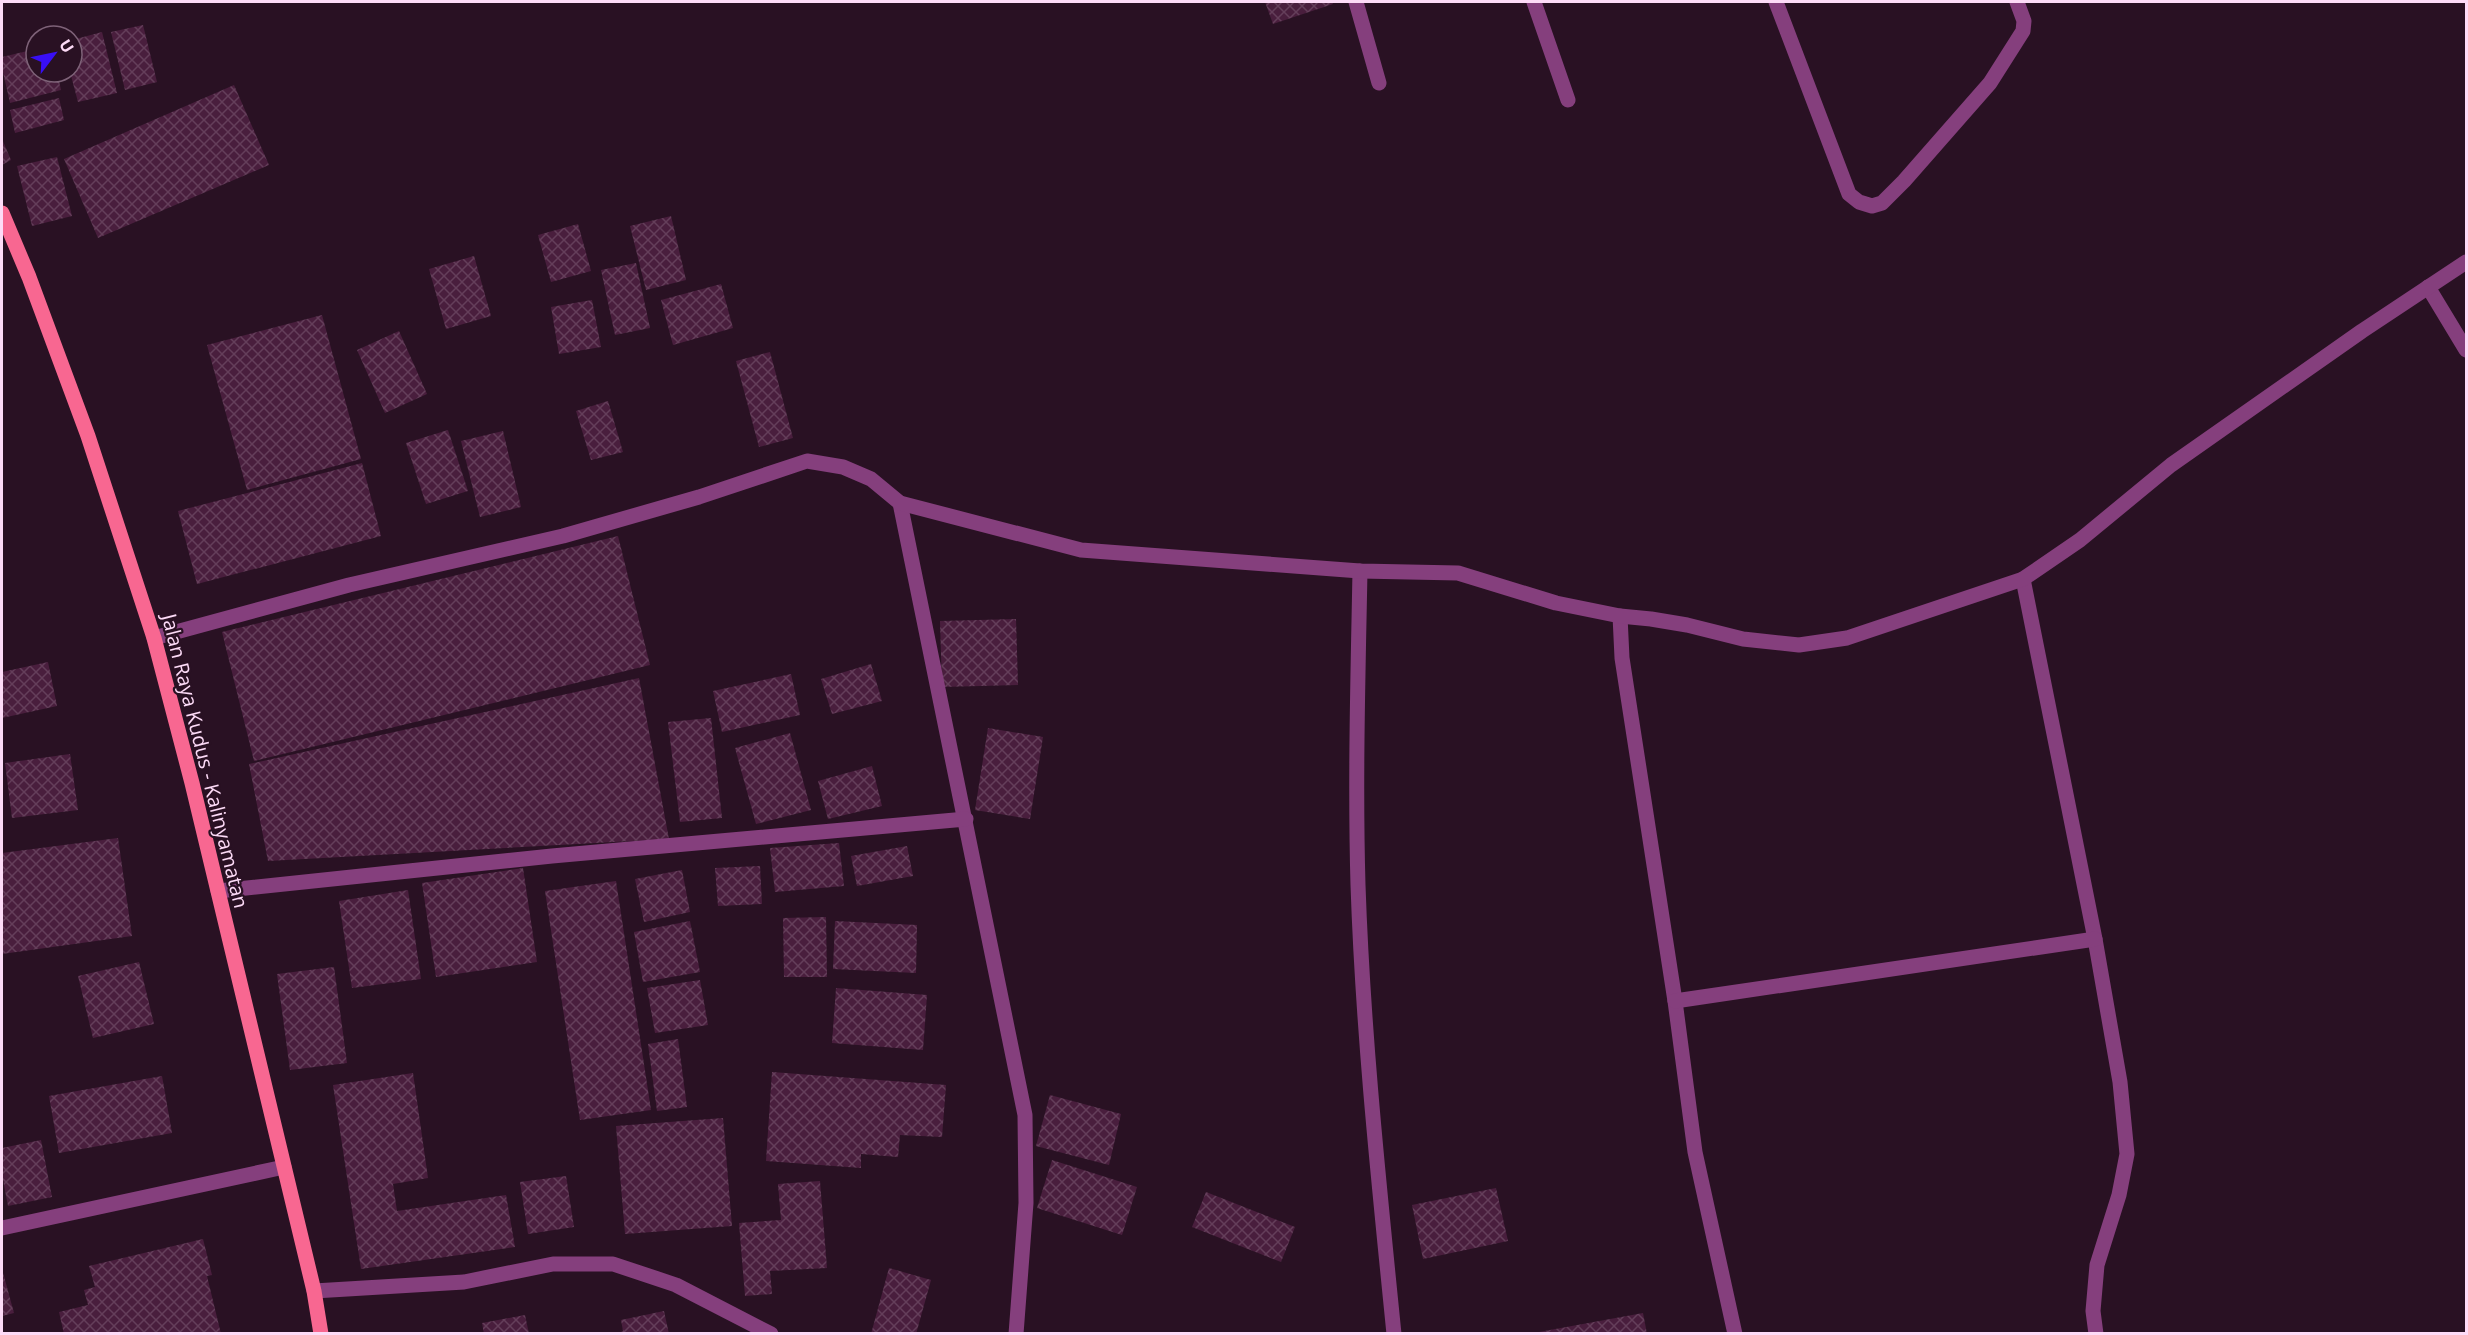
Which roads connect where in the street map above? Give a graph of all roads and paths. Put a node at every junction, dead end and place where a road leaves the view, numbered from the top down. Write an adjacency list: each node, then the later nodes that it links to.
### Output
1 (1356, 2): 5 (street)
2 (1534, 2): 6 (street)
3 (1776, 2): 4 (street)
4 (2017, 2)
5 (1379, 83)
6 (1568, 100)
7 (2, 213): 15 (main road, Jalan Raya Kudus - Kalinyamatan)
8 (2466, 262): 9 (street)
9 (2428, 287): 10 (street); 13 (street)
10 (2466, 350)
11 (900, 503): 12 (street); 15 (street); 16 (street)
12 (1360, 571): 14 (street); 26 (street)
13 (2023, 579): 14 (street); 18 (street)
14 (1620, 616): 19 (street)
15 (154, 638): 17 (main road, Jalan Raya Kudus - Kalinyamatan)
16 (966, 819): 17 (street); 25 (street)
17 (218, 891): 20 (main road, Jalan Raya Kudus - Kalinyamatan)
18 (2095, 939): 19 (street); 28 (street)
19 (1675, 1001): 27 (street)
20 (284, 1167): 21 (street); 22 (main road, Jalan Raya Kudus - Kalinyamatan)
21 (2, 1228)
22 (314, 1291): 23 (main road, Jalan Raya Kudus - Kalinyamatan); 24 (street)
23 (321, 1334)
24 (771, 1334)
25 (1016, 1334)
26 (1394, 1334)
27 (1735, 1334)
28 (2096, 1334)

